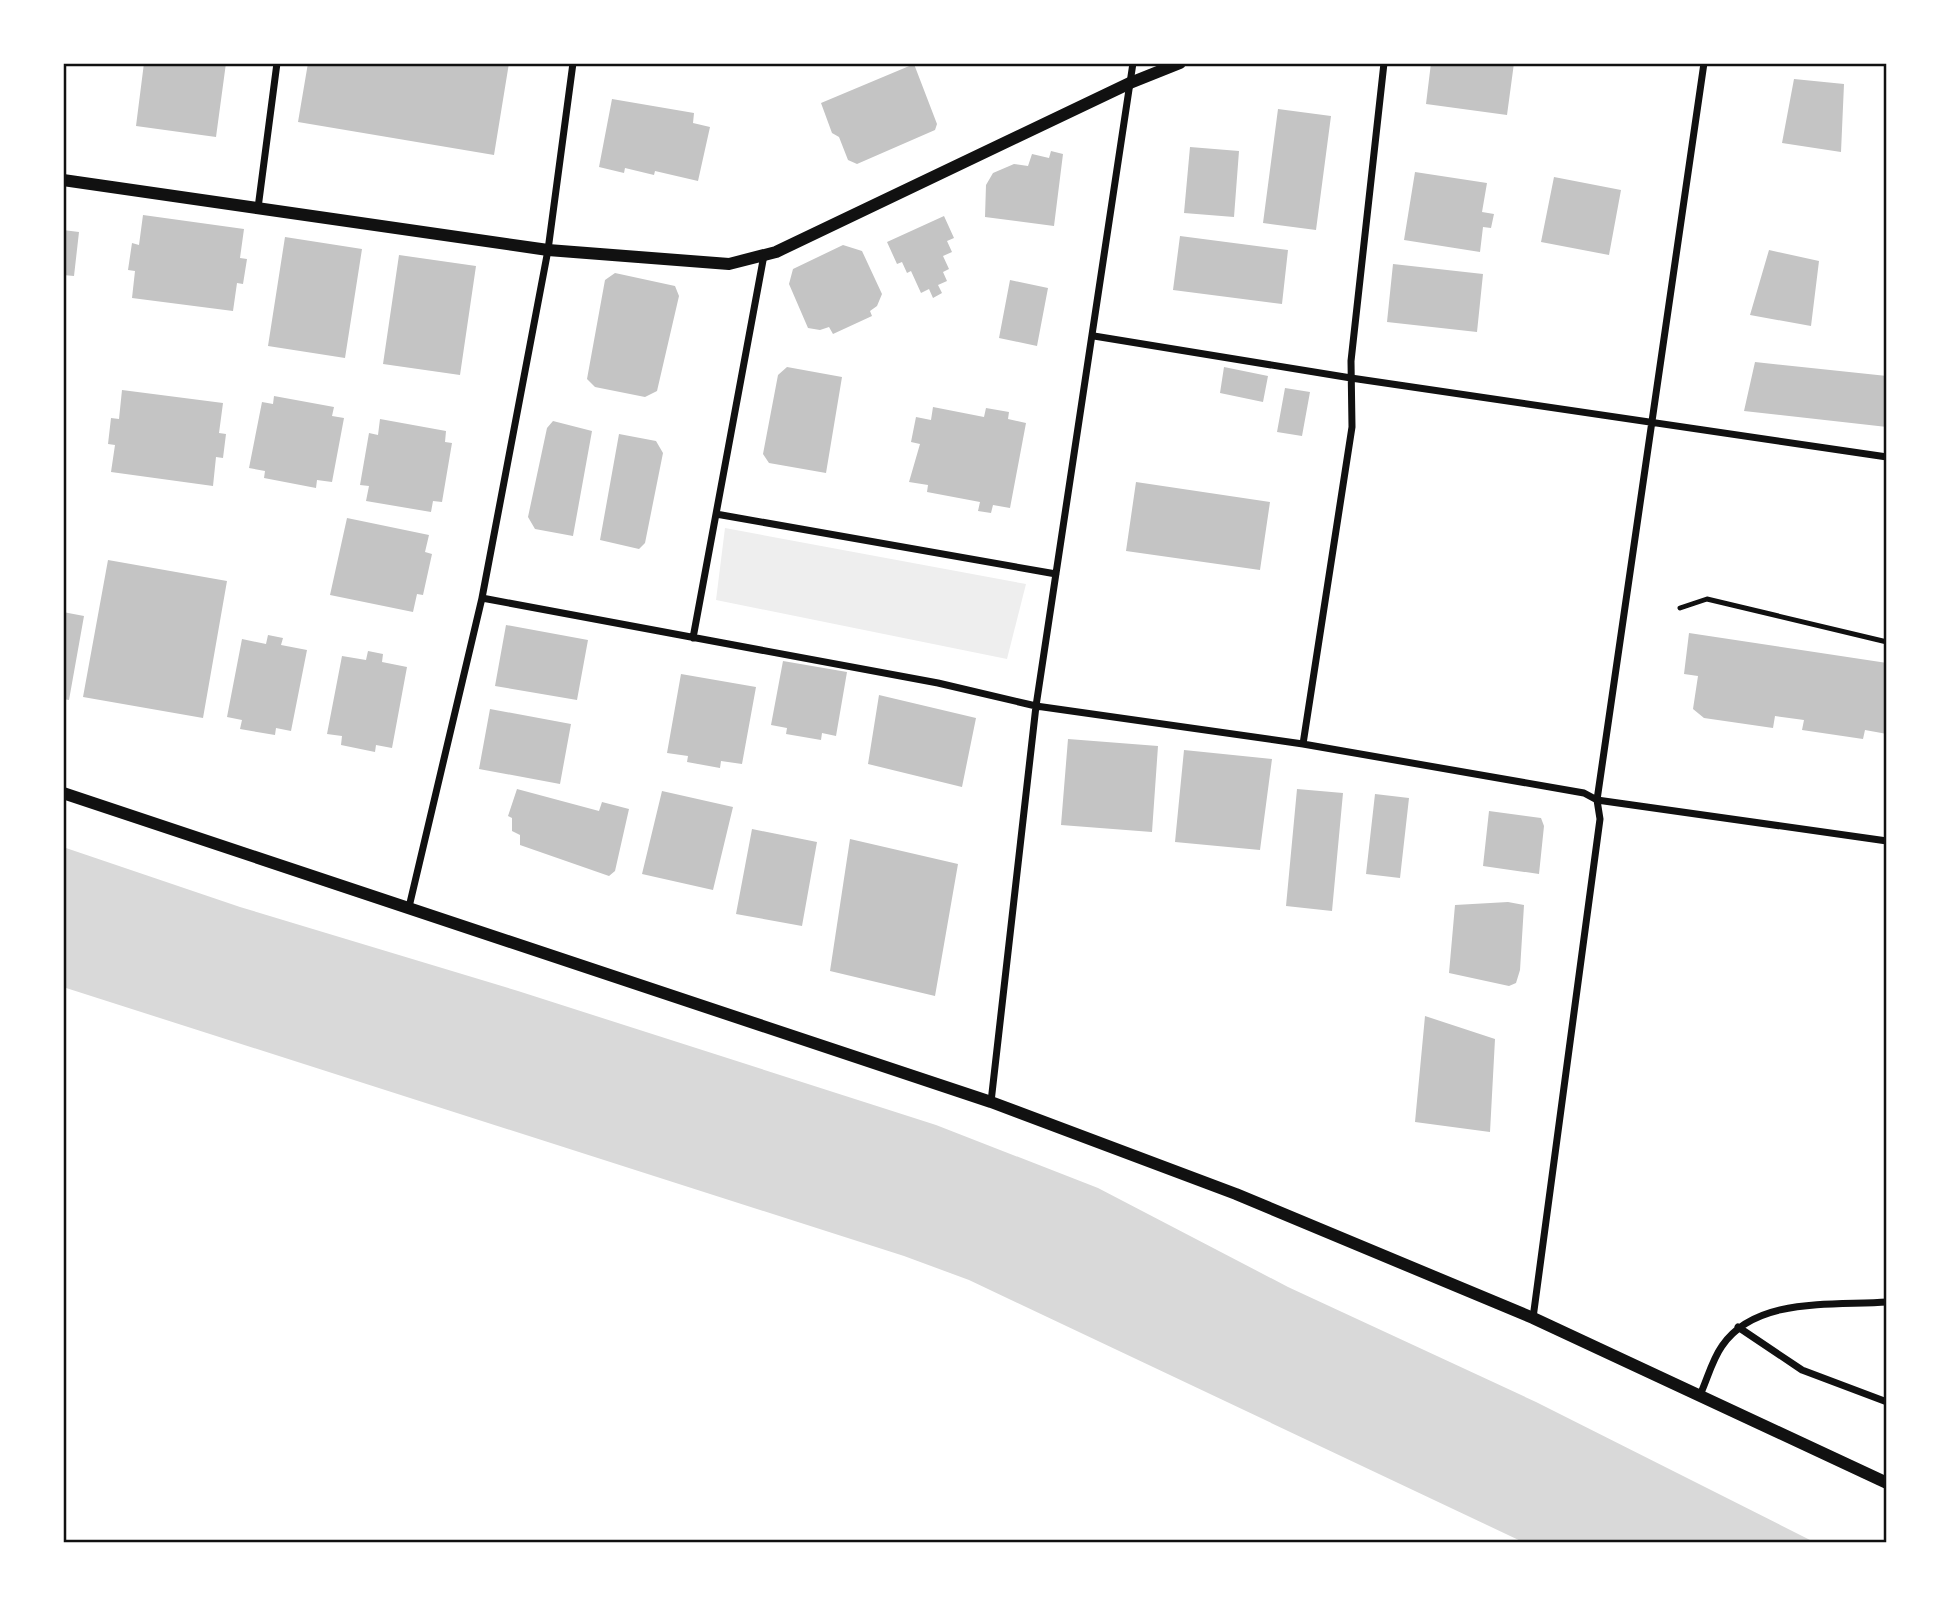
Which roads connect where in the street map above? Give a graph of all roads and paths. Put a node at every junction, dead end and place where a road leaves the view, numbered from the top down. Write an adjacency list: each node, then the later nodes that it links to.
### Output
1 (277, 63): 9 (street)
2 (573, 63): 10 (street)
3 (1133, 63): 7 (street)
4 (1180, 63): 7 (street)
5 (1384, 63): 13 (street)
6 (1704, 63): 14 (street)
7 (1130, 83): 11 (street); 12 (street)
8 (63, 180): 9 (street)
9 (258, 208): 10 (street)
10 (548, 250): 11 (street); 18 (street)
11 (764, 256): 16 (street)
12 (1094, 336): 13 (street); 17 (street)
13 (1351, 378): 14 (street); 23 (street)
14 (1651, 423): 15 (street); 25 (street)
15 (1887, 457)
16 (716, 514): 17 (street); 20 (street)
17 (1056, 574): 22 (street)
18 (482, 598): 20 (street); 27 (street)
19 (1680, 608): 21 (lane)
20 (693, 638): 22 (street)
21 (1887, 642)
22 (1036, 706): 23 (street); 28 (street)
23 (1303, 744): 25 (street)
24 (63, 793): 27 (street)
25 (1597, 800): 26 (street); 30 (street)
26 (1887, 841)
27 (409, 907): 28 (street)
28 (991, 1102): 30 (street)
29 (1887, 1302): 31 (street)
30 (1533, 1318): 32 (street)
31 (1738, 1327): 32 (street); 33 (street)
32 (1700, 1395): 34 (street)
33 (1887, 1402)
34 (1887, 1483)

